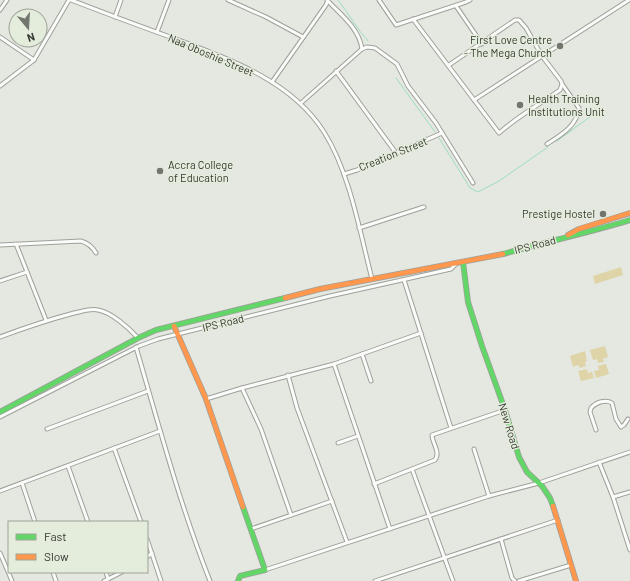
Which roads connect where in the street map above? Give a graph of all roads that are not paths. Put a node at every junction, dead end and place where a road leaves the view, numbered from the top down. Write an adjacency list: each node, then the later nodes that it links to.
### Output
1 (7, 0): 11 (street)
2 (70, 0): 12 (street, Naa Oboshie Street); 20 (street)
3 (121, 0): 12 (street)
4 (169, 0): 14 (street)
5 (228, 0): 16 (street)
6 (327, 0): 16 (street); 18 (street)
7 (379, 0): 13 (street)
8 (470, 0): 10 (street)
9 (629, 0): 19 (street)
10 (456, 6): 13 (street); 17 (street)
11 (0, 10)
12 (115, 17): 14 (street, Naa Oboshie Street)
13 (414, 19): 21 (street)
14 (157, 32): 23 (street, Naa Oboshie Street)
15 (0, 37): 20 (street)
16 (303, 37): 23 (street)
17 (482, 44): 19 (street); 21 (street)
18 (362, 49): 22 (street); 28 (street)
19 (542, 56): 24 (street); 26 (street)
20 (34, 60): 25 (street)
21 (449, 65): 26 (street)
22 (336, 70): 27 (street); 30 (street)
23 (272, 82): 27 (street, Naa Oboshie Street)
24 (562, 84): 26 (street); 29 (street)
25 (0, 86)
26 (474, 100)
27 (301, 103): 31 (street, Naa Oboshie Street)
28 (442, 133): 30 (street, Creation Street); 32 (street)
29 (547, 144)
30 (396, 153): 31 (street, Creation Street)
31 (344, 174): 36 (street, Naa Oboshie Street)
32 (473, 183)
33 (424, 207): 36 (street)
34 (630, 212): 37 (street, IPS Road)
35 (630, 220): 37 (street, IPS Road)
36 (359, 228): 44 (street, Naa Oboshie Street)
37 (565, 237): 41 (street, IPS Road)
38 (16, 244): 39 (street); 40 (street); 43 (street)
39 (0, 245)
40 (96, 253)
41 (463, 262): 42 (street, IPS Road); 61 (street, New Road)
42 (457, 263): 44 (street, IPS Road); 45 (street, IPS Road)
43 (27, 272): 46 (street); 47 (street)
44 (372, 279): 48 (street, IPS Road)
45 (404, 280): 49 (street); 50 (street, IPS Road)
46 (0, 281)
47 (46, 320): 51 (street); 52 (street)
48 (174, 326): 50 (street); 52 (street, IPS Road)
49 (421, 333): 54 (street); 65 (street)
50 (178, 334): 53 (street, IPS Road); 60 (street)
51 (0, 337)
52 (138, 338): 62 (street, IPS Road)
53 (136, 347): 59 (street); 63 (street, IPS Road)
54 (362, 354): 55 (street); 57 (street)
55 (334, 364): 56 (street); 69 (street)
56 (288, 375): 58 (street); 84 (street)
57 (371, 381)
58 (242, 388): 60 (street); 85 (street)
59 (148, 391): 66 (street); 67 (street)
60 (206, 399): 91 (street)
61 (505, 410): 65 (street); 78 (street, New Road)
62 (0, 412)
63 (0, 417)
64 (628, 419): 68 (street)
65 (451, 428): 76 (street)
66 (47, 429)
67 (160, 430): 71 (street); 109 (street)
68 (596, 430)
69 (358, 436): 70 (street); 79 (street)
70 (338, 443)
71 (114, 448): 75 (street); 90 (street)
72 (474, 449): 82 (street)
73 (630, 452): 74 (street)
74 (599, 462): 78 (street); 83 (street)
75 (68, 466): 77 (street); 89 (street)
76 (412, 469): 79 (street); 86 (street)
77 (22, 483): 80 (street); 88 (street)
78 (539, 483): 82 (street); 87 (street, New Road)
79 (374, 484): 92 (street)
80 (0, 491)
81 (630, 492): 83 (street)
82 (489, 496): 86 (street)
83 (613, 497): 96 (street)
84 (332, 501): 85 (street); 95 (street)
85 (291, 515): 91 (street)
86 (429, 516): 92 (street); 100 (street)
87 (558, 520): 93 (street); 101 (street, New Road)
88 (36, 521)
89 (88, 521)
90 (141, 521)
91 (251, 529): 102 (street)
92 (390, 529): 95 (street)
93 (501, 539): 100 (street); 113 (street)
94 (148, 542): 98 (street)
95 (347, 542): 102 (street)
96 (630, 550)
97 (0, 553): 103 (street)
98 (152, 553): 99 (street); 108 (street)
99 (148, 556)
100 (446, 558): 111 (street); 112 (street)
101 (571, 565): 114 (street); 115 (street, New Road)
102 (265, 570): 110 (street)
103 (8, 572)
104 (106, 573): 106 (street)
105 (120, 573): 106 (street)
106 (108, 579): 107 (street)
107 (104, 581)
108 (161, 581)
109 (210, 581)
110 (238, 581)
111 (375, 581)
112 (454, 581)
113 (515, 581)
114 (519, 581)
115 (576, 581)

